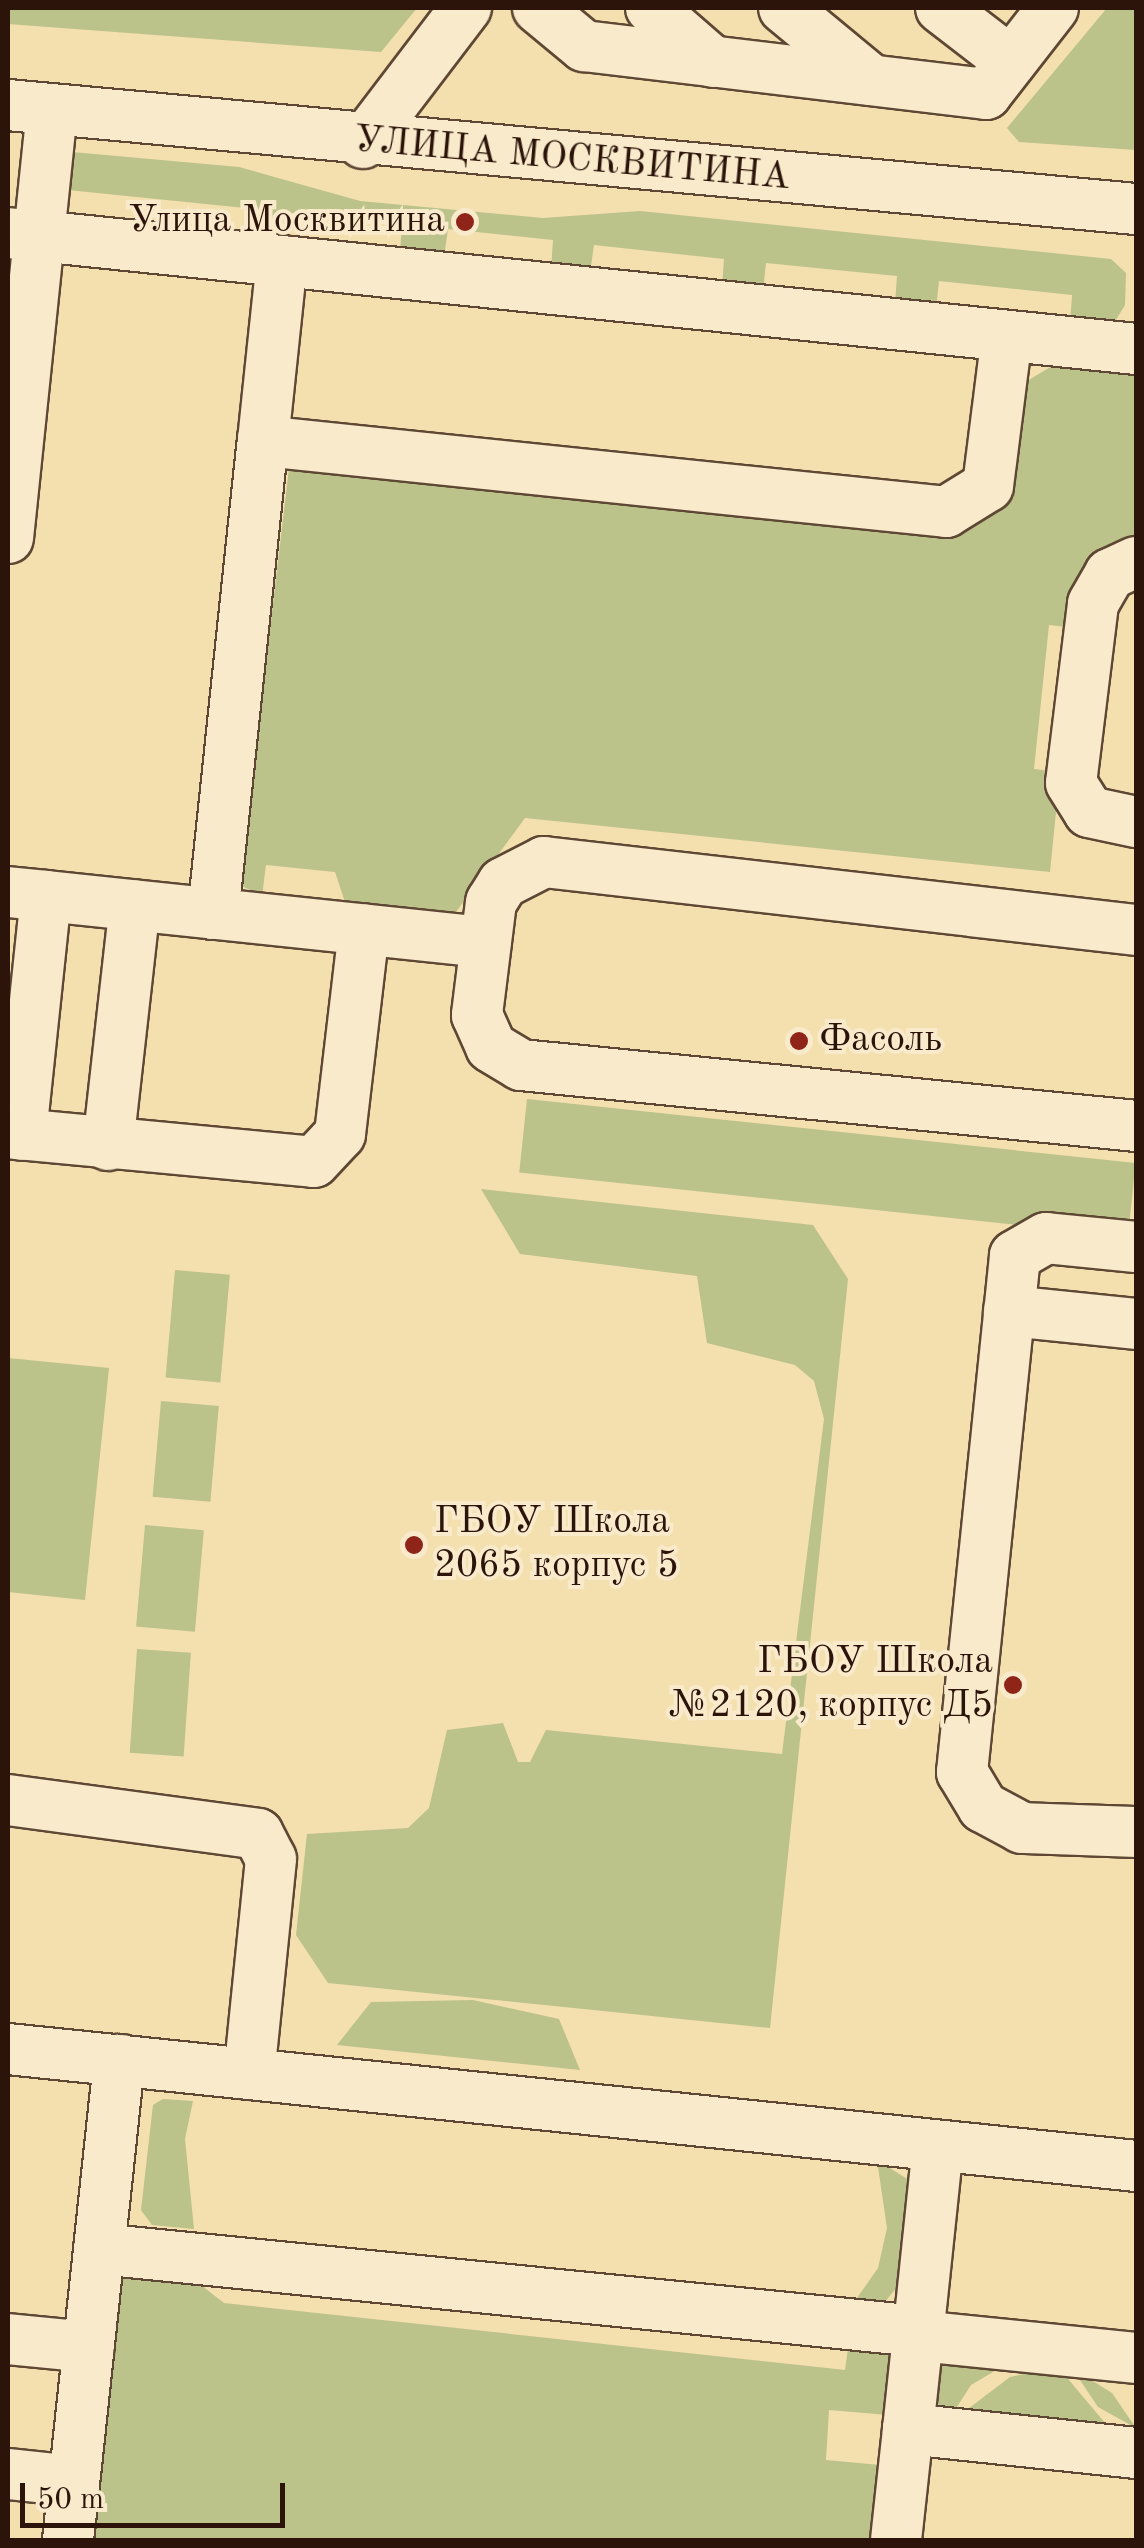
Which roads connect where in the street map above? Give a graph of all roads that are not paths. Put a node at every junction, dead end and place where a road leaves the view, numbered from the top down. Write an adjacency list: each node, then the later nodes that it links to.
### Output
1 (466, 8): 11 (street)
2 (538, 8): 7 (street)
3 (651, 8): 7 (street)
4 (784, 8): 9 (street)
5 (940, 8): 8 (street)
6 (1053, 8): 8 (street)
7 (713, 62): 9 (street)
8 (1010, 62): 9 (street)
9 (871, 80)
10 (30, 107): 11 (street, УЛИЦА МОСКВИТИНА); 13 (street)
11 (363, 142): 12 (street, УЛИЦА МОСКВИТИНА)
12 (1136, 209)
13 (23, 234): 14 (street); 17 (street)
14 (282, 261): 15 (street); 18 (street)
15 (1007, 336): 16 (street); 18 (street)
16 (1136, 349)
17 (13, 425): 19 (street)
18 (262, 441): 24 (street)
19 (8, 538)
20 (1136, 562): 21 (street)
21 (1136, 822)
22 (27, 894): 23 (street); 29 (street)
23 (136, 906): 24 (street); 30 (street)
24 (213, 914): 25 (street)
25 (364, 929): 27 (street); 30 (street)
26 (1136, 930): 27 (street)
27 (486, 942): 28 (street)
28 (1136, 1126)
29 (14, 1134): 30 (street)
30 (108, 1145)
31 (1136, 1247): 32 (street)
32 (1009, 1311): 33 (street); 35 (street)
33 (1136, 1324)
34 (8, 1800): 38 (street)
35 (1136, 1832)
36 (8, 2049): 37 (street)
37 (118, 2060): 38 (street); 41 (street)
38 (250, 2074): 39 (street)
39 (938, 2146): 40 (street); 42 (street)
40 (1136, 2166)
41 (99, 2249): 42 (street); 44 (street)
42 (918, 2333): 45 (street); 46 (street)
43 (8, 2339): 44 (street)
44 (88, 2347): 49 (street)
45 (1136, 2358)
46 (908, 2429): 47 (street); 51 (street)
47 (1136, 2453)
48 (8, 2474): 49 (street)
49 (74, 2480): 50 (street)
50 (68, 2540)
51 (896, 2540)

